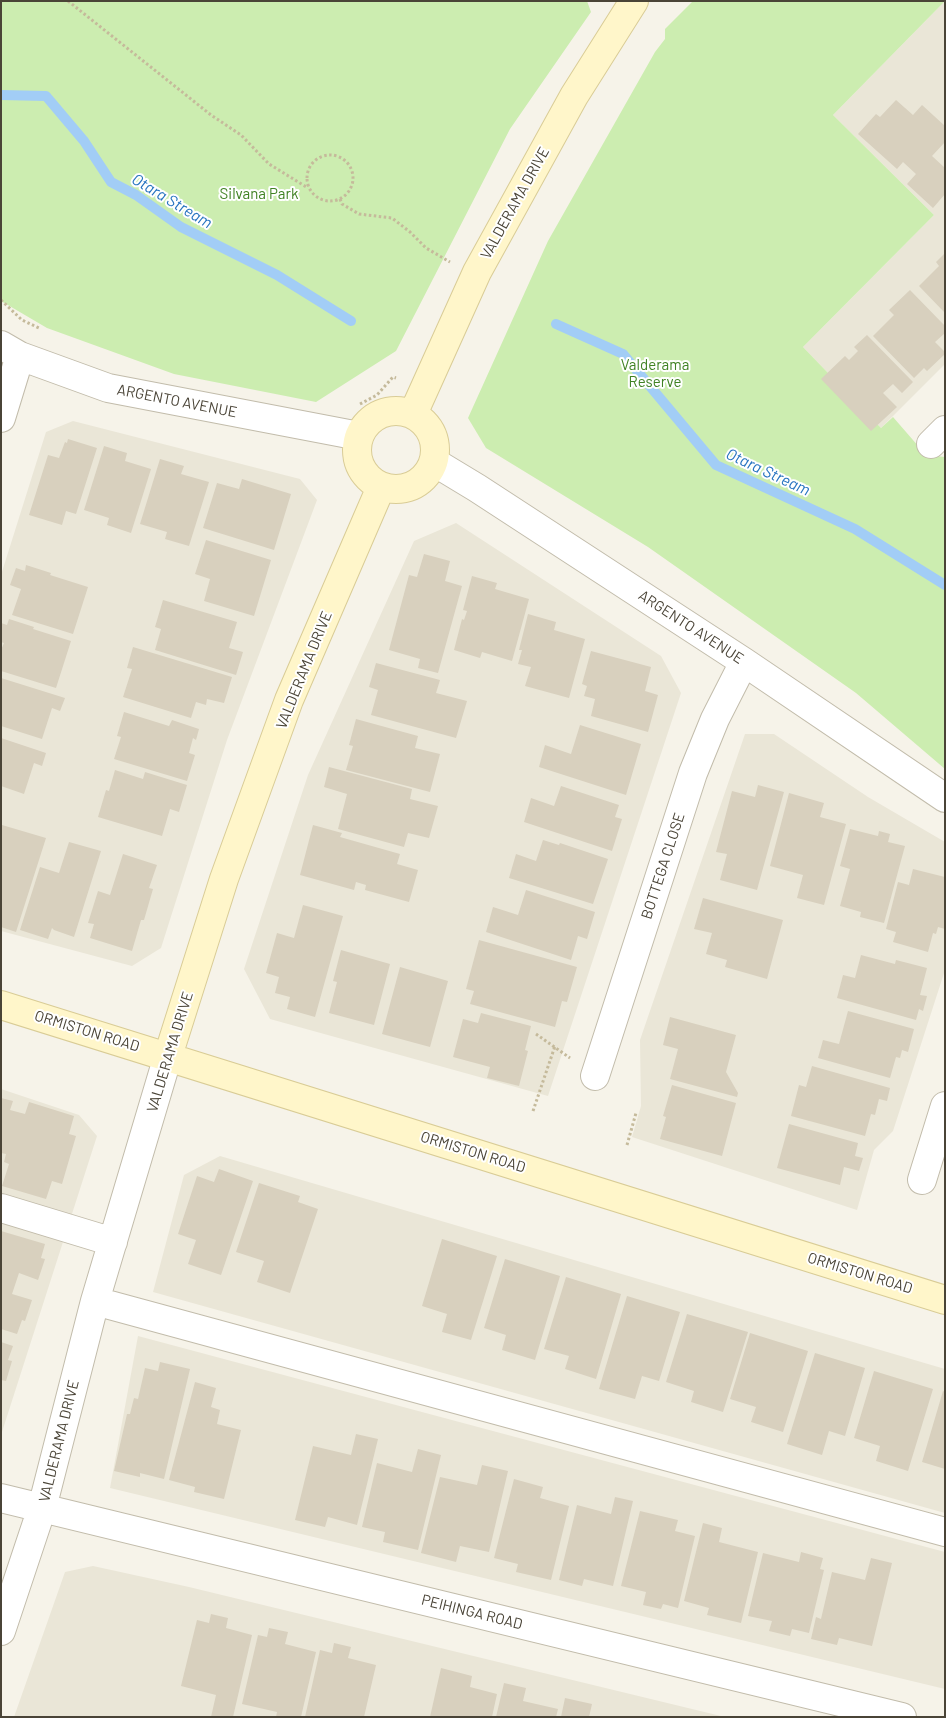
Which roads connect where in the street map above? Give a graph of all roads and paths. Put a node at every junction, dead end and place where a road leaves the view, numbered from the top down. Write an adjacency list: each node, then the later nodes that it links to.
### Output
1 (68, 1): 3 (path)
2 (634, 1): 7 (street, VALDERAMA DRIVE)
3 (308, 188): 4 (path); 4 (path)
4 (340, 199): 5 (path)
5 (453, 263)
6 (11, 351): 8 (street); 9 (street, ARGENTO AVENUE)
7 (413, 414): 9 (street); 10 (street)
8 (1, 418)
9 (359, 436): 11 (street)
10 (434, 462): 11 (street); 12 (street, ARGENTO AVENUE)
11 (381, 487): 17 (street, VALDERAMA DRIVE)
12 (744, 662): 13 (street, ARGENTO AVENUE); 18 (street, BOTTEGA CLOSE)
13 (945, 798)
14 (1, 1005): 17 (street, ORMISTON ROAD)
15 (536, 1034): 16 (path)
16 (555, 1046): 18 (path); 20 (path)
17 (168, 1056): 25 (street, VALDERAMA DRIVE); 26 (street, ORMISTON ROAD)
18 (595, 1076)
19 (945, 1106): 23 (street)
20 (533, 1111)
21 (636, 1113): 22 (path)
22 (627, 1146)
23 (922, 1180)
24 (1, 1208): 25 (street)
25 (113, 1242): 27 (street, VALDERAMA DRIVE)
26 (945, 1300)
27 (95, 1301): 29 (street, VALDERAMA DRIVE); 30 (street)
28 (1, 1498): 29 (street, PEIHINGA ROAD)
29 (42, 1508): 31 (street, VALDERAMA DRIVE); 32 (street, PEIHINGA ROAD)
30 (945, 1532)
31 (1, 1631)
32 (902, 1717)

